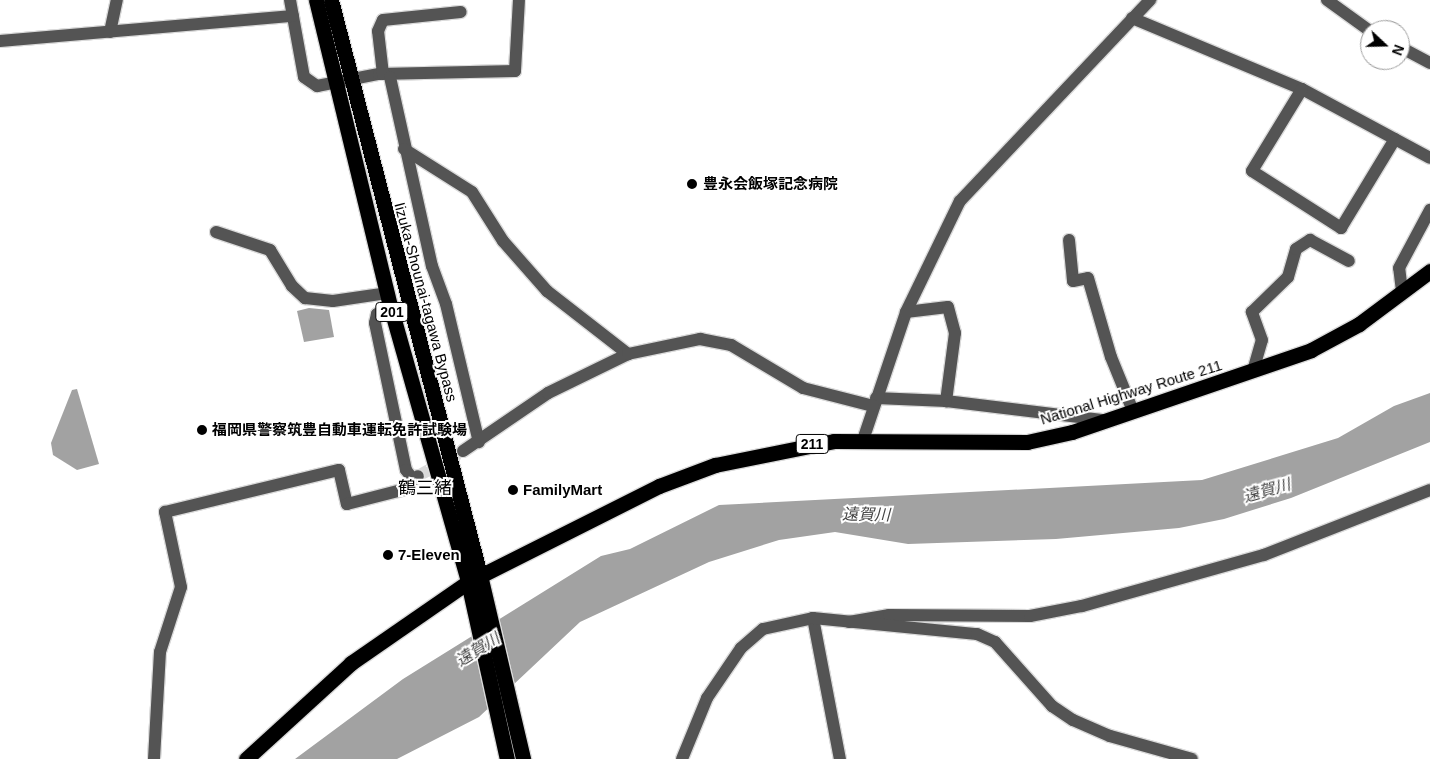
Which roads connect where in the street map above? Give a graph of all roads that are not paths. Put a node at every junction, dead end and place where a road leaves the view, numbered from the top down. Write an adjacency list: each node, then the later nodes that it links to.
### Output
1 (117, 0): 12 (street)
2 (290, 0): 9 (street)
3 (316, 0): 17 (highway, Iizuka-Shounai-tagawa Bypass / 201)
4 (331, 0): 17 (highway, Iizuka-Shounai-tagawa Bypass / 201)
5 (519, 0): 16 (street)
6 (1150, 0): 10 (street)
7 (1327, 0): 11 (street)
8 (461, 12): 16 (street)
9 (293, 16): 12 (street); 17 (street)
10 (1132, 18): 18 (street); 30 (street)
11 (1360, 24)
12 (110, 32): 13 (street)
13 (0, 41)
14 (1410, 52): 15 (street)
15 (1430, 63)
16 (387, 75): 17 (street); 20 (street)
17 (342, 81): 28 (highway, Iizuka-Shounai-tagawa Bypass / 201); 41 (highway, Iizuka-Shounai-tagawa Bypass / 201)
18 (1302, 89): 19 (street); 19 (street)
19 (1395, 139): 21 (street)
20 (404, 149): 31 (street); 38 (street)
21 (1430, 158)
22 (1430, 210): 27 (street)
23 (216, 232): 28 (street)
24 (1069, 240): 35 (street)
25 (1349, 261): 32 (street)
26 (1430, 271): 27 (highway, National Highway Route 211 / 211)
27 (1402, 291): 32 (highway, National Highway Route 211 / 211)
28 (388, 293): 29 (highway, Iizuka-Shounai-tagawa Bypass / 201)
29 (391, 309): 41 (highway, Iizuka-Shounai-tagawa Bypass / 201); 47 (street)
30 (906, 312): 33 (street); 34 (street)
31 (628, 354): 34 (street); 38 (street)
32 (1253, 372): 35 (highway, National Highway Route 211 / 211)
33 (946, 401): 34 (street); 36 (street)
34 (875, 402): 37 (street)
35 (1133, 411): 36 (highway, National Highway Route 211 / 211)
36 (1108, 421): 37 (highway, National Highway Route 211 / 211)
37 (863, 440): 41 (highway, National Highway Route 211 / 211)
38 (479, 442): 39 (street)
39 (463, 451)
40 (1430, 490): 44 (street)
41 (474, 579): 43 (highway, Iizuka-Shounai-tagawa Bypass / 201); 48 (highway, National Highway Route 211 / 211)
42 (813, 618): 44 (street); 49 (street); 50 (street)
43 (482, 619): 45 (highway, Iizuka-Shounai-tagawa Bypass / 201); 46 (highway, Iizuka-Shounai-tagawa Bypass / 201)
44 (848, 623): 51 (street)
45 (522, 755)
46 (507, 757)
47 (154, 759)
48 (246, 759)
49 (682, 759)
50 (840, 759)
51 (1192, 759)

